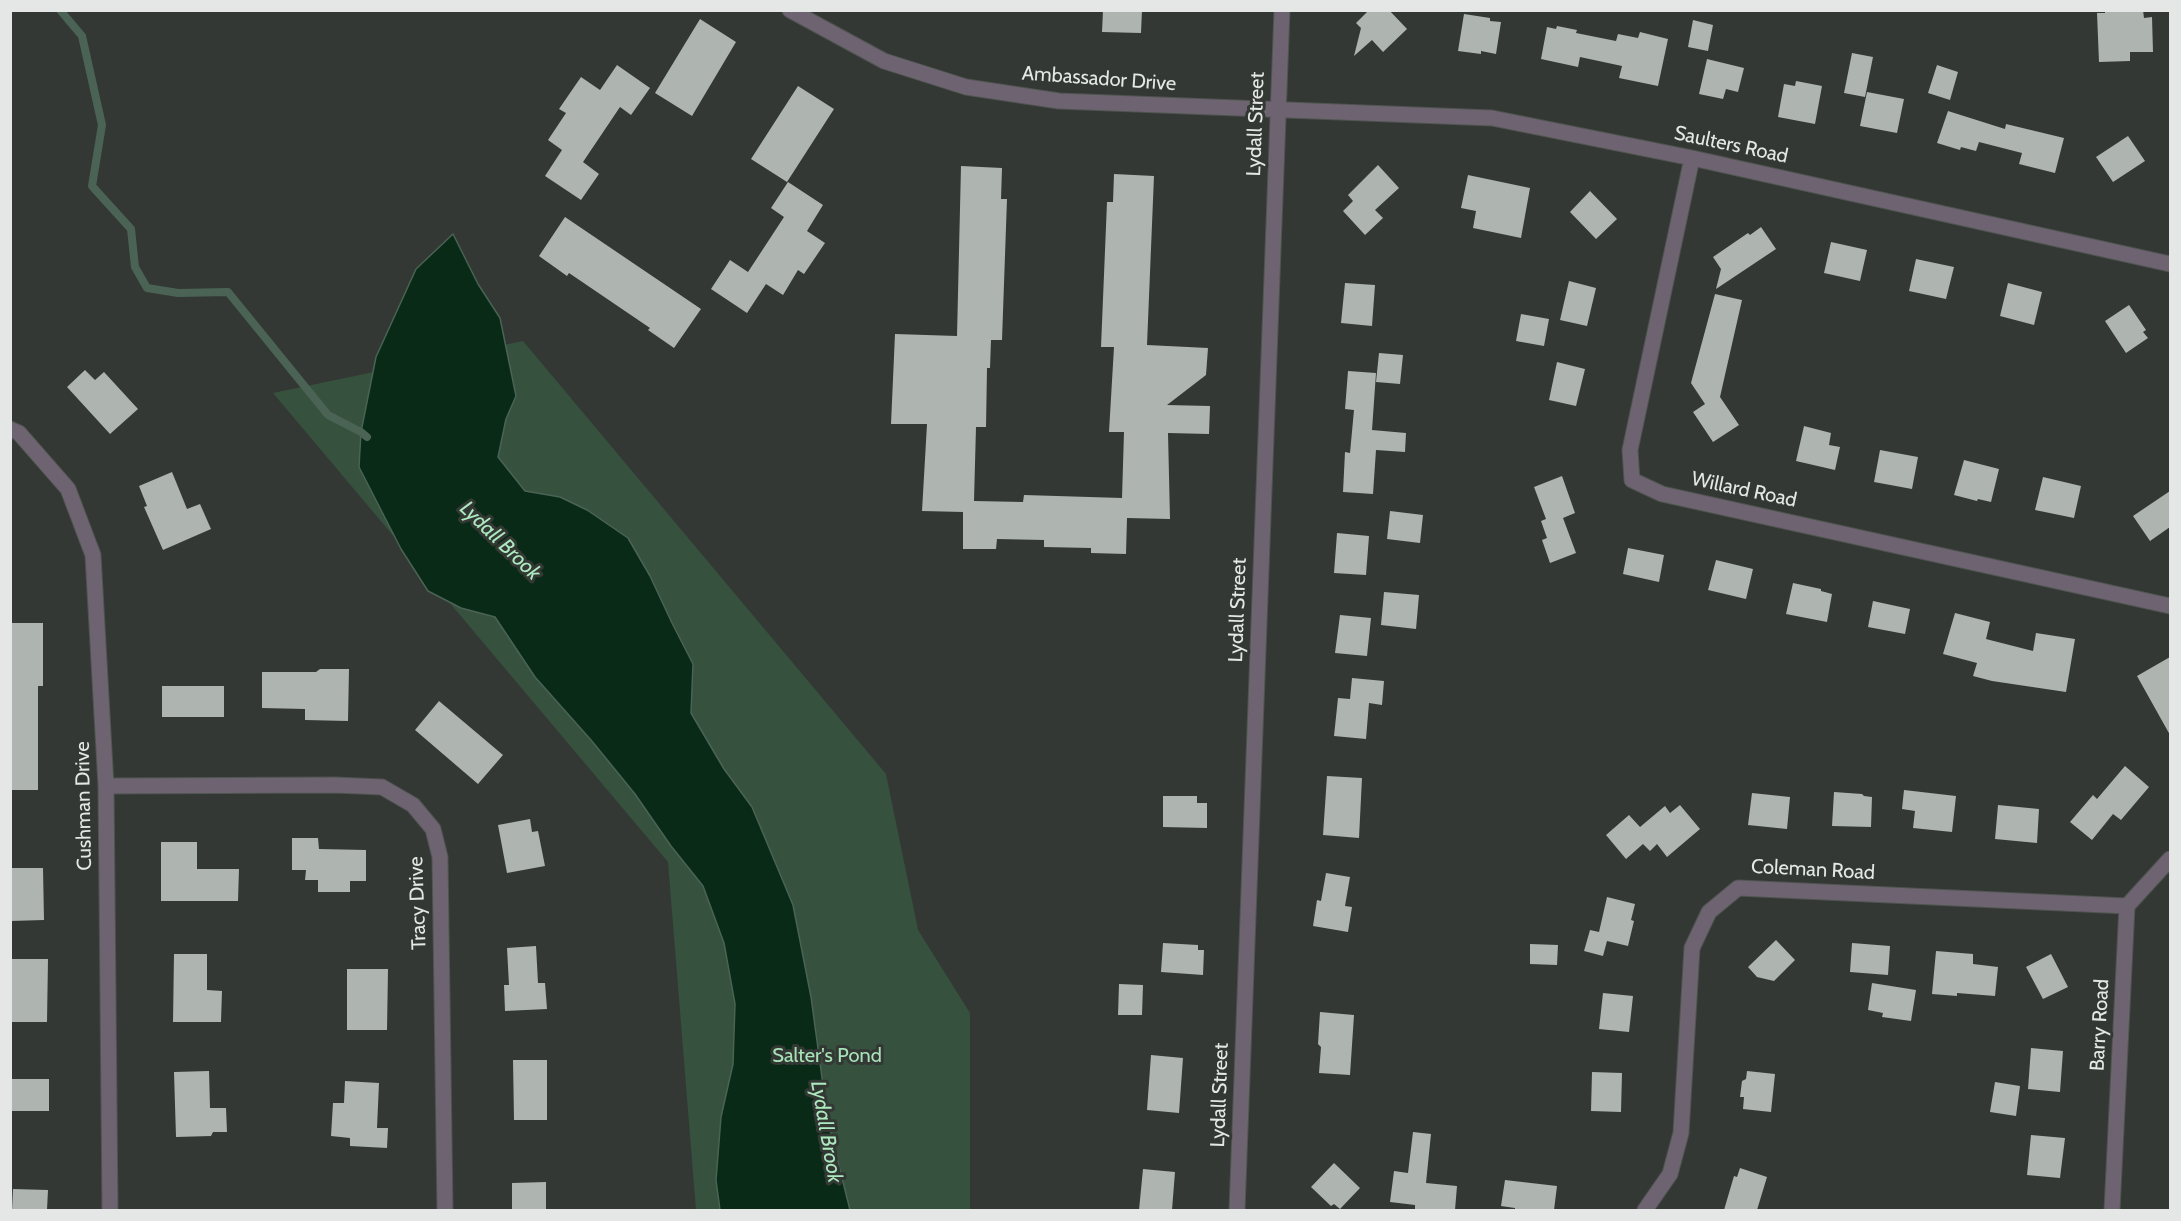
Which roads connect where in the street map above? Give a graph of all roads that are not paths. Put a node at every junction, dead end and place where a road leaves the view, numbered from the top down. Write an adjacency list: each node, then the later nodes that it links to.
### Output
1 (790, 10): 3 (street, Ambassador Drive)
2 (1282, 10): 3 (street, Lydall Street)
3 (1278, 110): 4 (street, Saulters Road); 13 (street, Lydall Street)
4 (1692, 158): 5 (street, Saulters Road); 7 (street, Willard Road)
5 (2170, 264)
6 (10, 429): 8 (street, Cushman Drive)
7 (2170, 606)
8 (106, 786): 11 (street, Cushman Drive); 12 (street, Tracy Drive)
9 (2170, 859): 10 (street)
10 (2127, 906): 14 (street, Coleman Road); 15 (street, Barry Road)
11 (110, 1210)
12 (445, 1210)
13 (1237, 1210)
14 (1645, 1210)
15 (2112, 1210)

